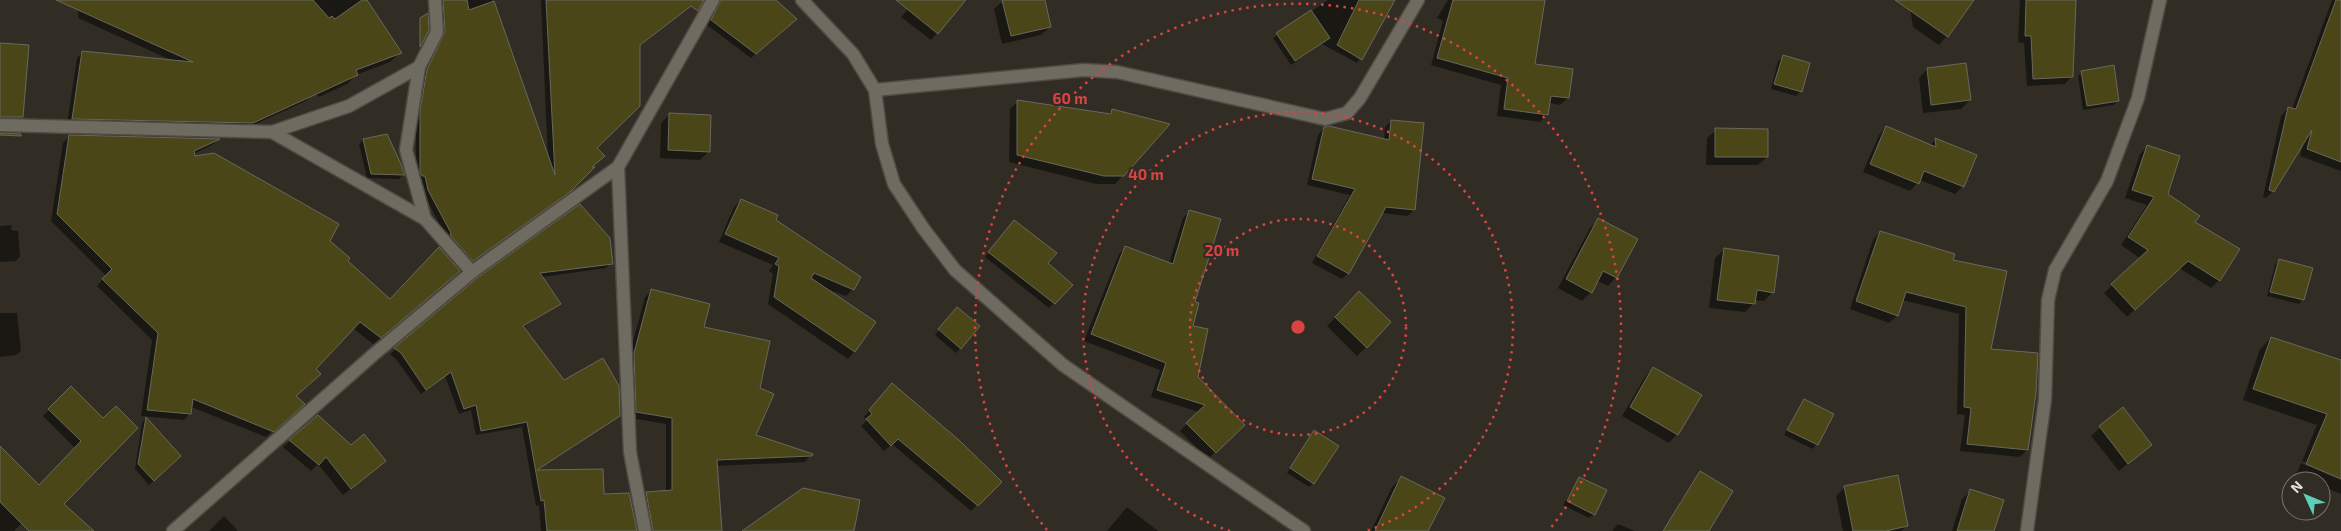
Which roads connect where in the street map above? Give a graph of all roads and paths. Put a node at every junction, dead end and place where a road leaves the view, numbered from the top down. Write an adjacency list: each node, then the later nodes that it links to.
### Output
1 (435, 0): 6 (street)
2 (713, 0): 10 (street)
3 (802, 0): 7 (street)
4 (1418, 0): 7 (street)
5 (2160, 0): 16 (street)
6 (419, 67): 9 (street); 11 (street)
7 (875, 90): 15 (street)
8 (0, 125): 9 (street)
9 (272, 132): 11 (street)
10 (618, 167): 12 (street); 14 (street)
11 (425, 219): 12 (street)
12 (472, 272): 13 (street)
13 (173, 531)
14 (645, 531)
15 (1304, 531)
16 (2027, 531)

